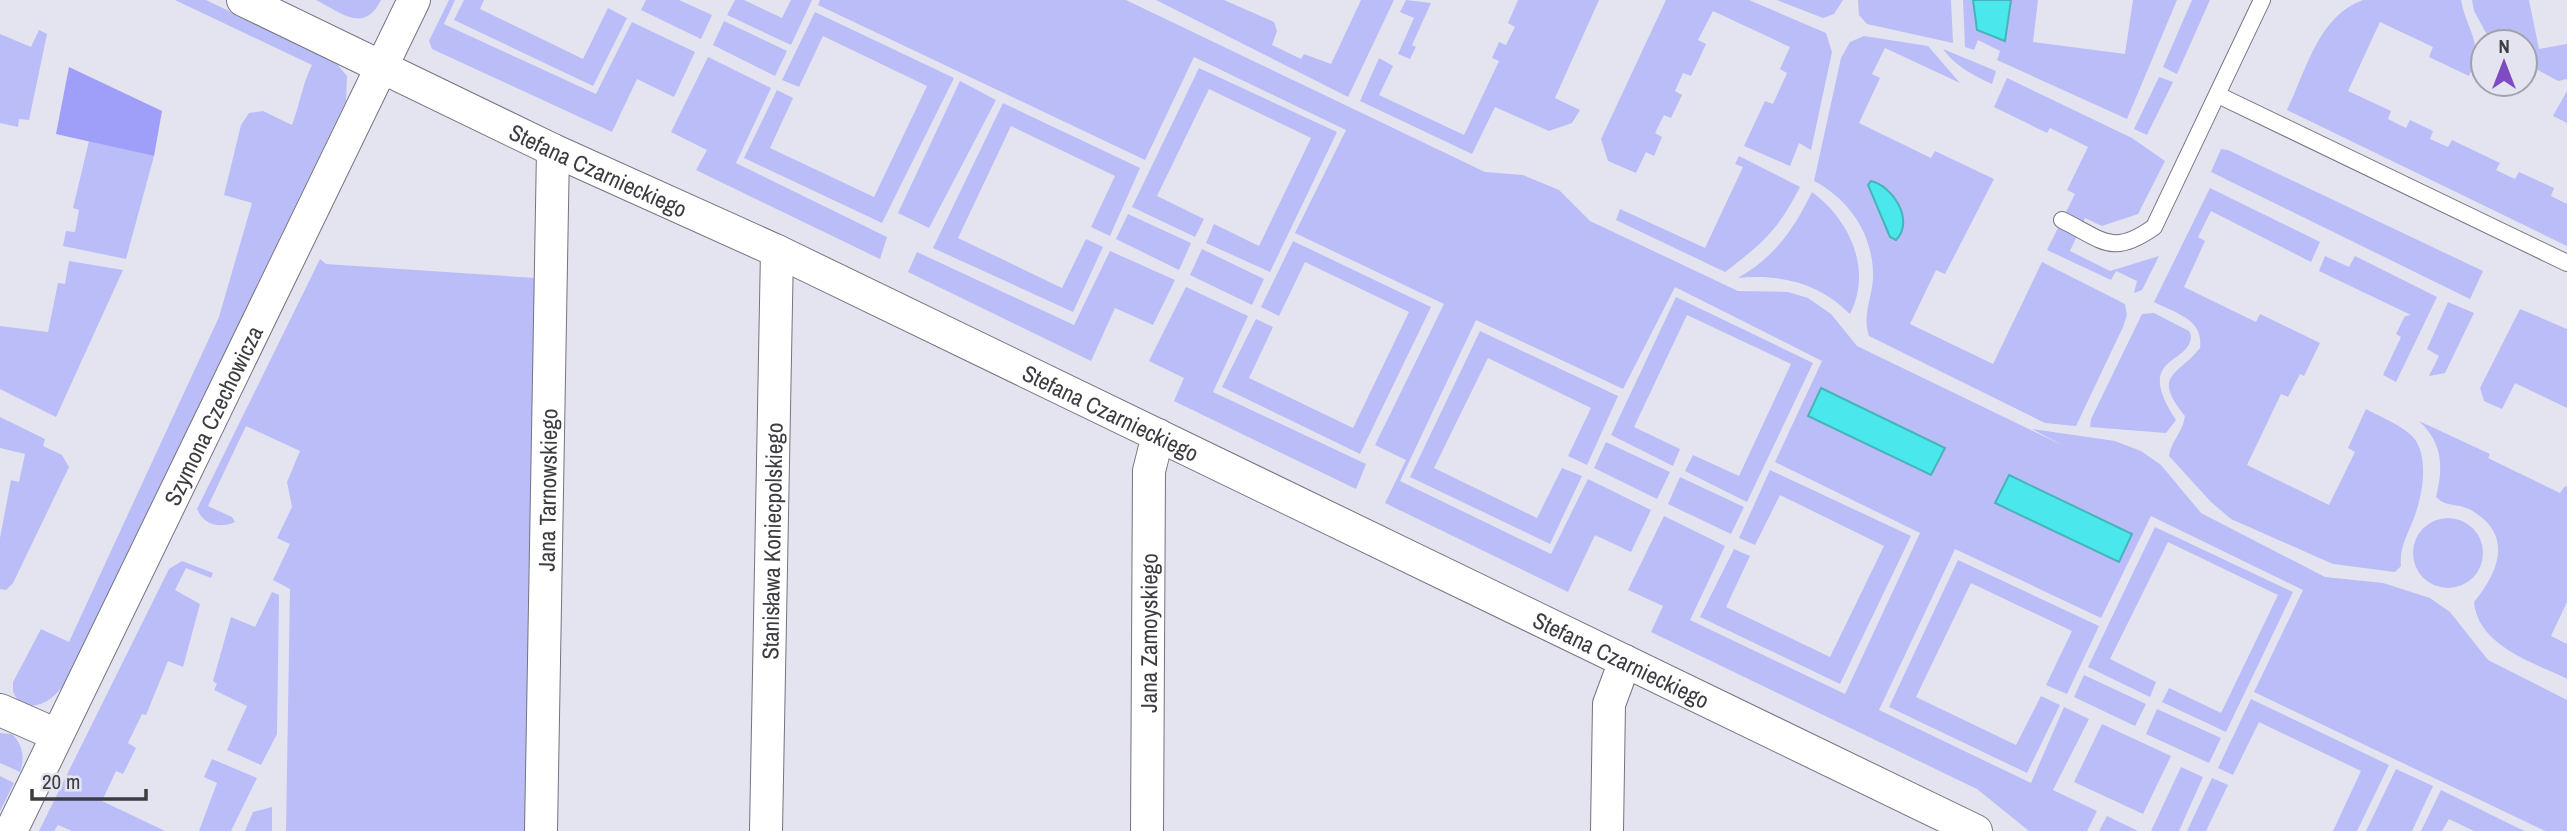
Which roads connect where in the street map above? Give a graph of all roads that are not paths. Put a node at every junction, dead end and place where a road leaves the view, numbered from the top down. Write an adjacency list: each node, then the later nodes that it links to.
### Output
1 (243, 0): 4 (street, Stefana Czarnieckiego)
2 (414, 0): 4 (street, Szymona Czechowicza)
3 (2263, 0): 5 (lane)
4 (383, 67): 6 (street, Stefana Czarnieckiego); 13 (street, Szymona Czechowicza)
5 (2218, 95): 7 (lane); 9 (lane)
6 (553, 150): 8 (street, Stefana Czarnieckiego); 15 (street, Jana Tarnowskiego)
7 (2062, 220)
8 (777, 251): 10 (street, Stefana Czarnieckiego); 16 (street, Stanisława Koniecpolskiego)
9 (2567, 263)
10 (1158, 435): 11 (street, Stefana Czarnieckiego); 17 (street, Jana Zamoyskiego)
11 (1625, 662): 18 (street); 19 (street, Stefana Czarnieckiego)
12 (0, 710): 13 (street)
13 (57, 735): 14 (street, Szymona Czechowicza)
14 (10, 831)
15 (541, 831)
16 (766, 831)
17 (1147, 831)
18 (1607, 831)
19 (1976, 831)

